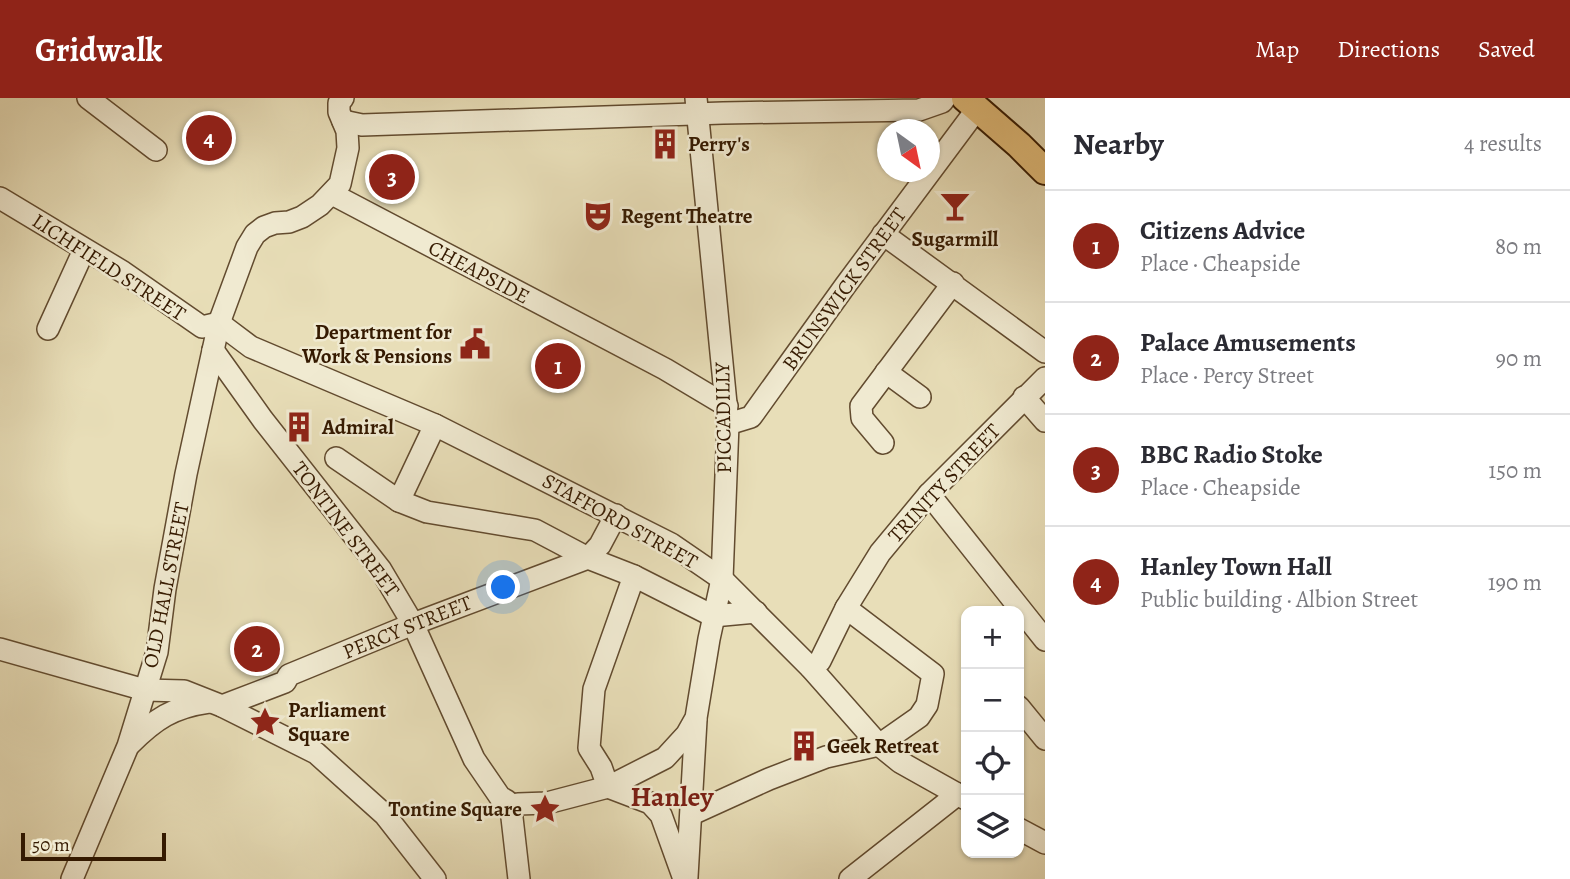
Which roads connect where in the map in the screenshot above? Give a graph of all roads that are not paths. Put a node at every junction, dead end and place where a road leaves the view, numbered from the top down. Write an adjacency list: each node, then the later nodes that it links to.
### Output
1 (88, 98): 7 (street)
2 (323, 98): 6 (street)
3 (945, 98): 5 (street)
4 (971, 103): 8 (main road); 11 (street, BRUNSWICK STREET)
5 (696, 106): 6 (street); 22 (street, PICCADILLY)
6 (342, 110): 9 (street)
7 (156, 150)
8 (1045, 171)
9 (332, 194): 14 (street, OLD HALL STREET); 22 (street, CHEAPSIDE)
10 (0, 198): 12 (street, LICHFIELD STREET)
11 (883, 234): 13 (street); 22 (street, BRUNSWICK STREET)
12 (84, 250): 14 (street, LICHFIELD STREET); 15 (street)
13 (953, 283): 17 (street); 18 (street)
14 (219, 323): 16 (street, OLD HALL STREET); 24 (street, STAFFORD STREET)
15 (48, 329)
16 (213, 350): 36 (street, TONTINE STREET); 40 (street, OLD HALL STREET)
17 (1045, 352)
18 (886, 372): 20 (street); 25 (street)
19 (1045, 378): 21 (street, TRINITY STREET)
20 (920, 397)
21 (1024, 397): 23 (street); 27 (street, TRINITY STREET)
22 (728, 415): 32 (street, PICCADILLY)
23 (1045, 421)
24 (435, 425): 28 (street); 29 (street, STAFFORD STREET)
25 (883, 443)
26 (336, 458): 28 (street)
27 (929, 494): 33 (street, TRINITY STREET); 37 (street)
28 (399, 501): 30 (street)
29 (616, 515): 30 (street); 32 (street, STAFFORD STREET)
30 (588, 558): 31 (street); 36 (street, PERCY STREET)
31 (634, 576): 35 (street); 47 (street)
32 (722, 579): 34 (street, STAFFORD STREET); 35 (street, PICCADILLY)
33 (846, 608): 39 (street, TRINITY STREET); 45 (street)
34 (756, 612): 35 (street); 39 (street, STAFFORD STREET)
35 (713, 616): 43 (street, PICCADILLY)
36 (413, 624): 41 (street, PERCY STREET); 50 (street, TONTINE STREET)
37 (1045, 639)
38 (0, 649): 40 (street)
39 (811, 668): 45 (street, STAFFORD STREET)
40 (145, 690): 41 (street); 46 (street, OLD HALL STREET)
41 (215, 704): 46 (street, PERCY STREET); 56 (street)
42 (1024, 713): 44 (street)
43 (691, 726): 47 (street); 51 (street, PICCADILLY)
44 (1045, 739)
45 (879, 745): 48 (street, STAFFORD STREET); 51 (street)
46 (128, 746): 54 (street, OLD HALL STREET)
47 (608, 787): 50 (street); 58 (street)
48 (961, 796)
49 (961, 798): 59 (street)
50 (511, 809): 57 (street)
51 (692, 814): 58 (street, PICCADILLY)
52 (1024, 832): 53 (street)
53 (1045, 844)
54 (75, 873): 55 (street)
55 (96, 879)
56 (435, 879)
57 (519, 879)
58 (685, 879)
59 (850, 879)

